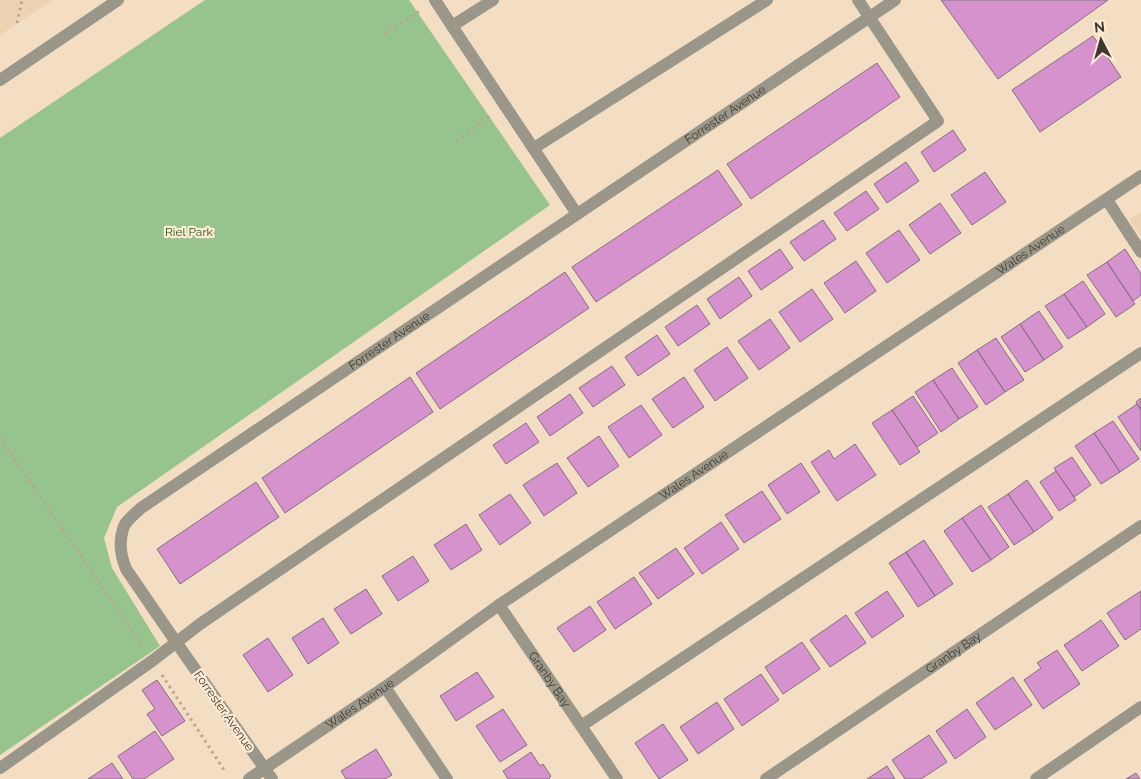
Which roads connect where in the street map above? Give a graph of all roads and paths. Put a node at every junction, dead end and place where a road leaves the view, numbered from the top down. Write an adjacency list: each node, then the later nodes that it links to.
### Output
1 (22, 0): 9 (path)
2 (118, 0): 12 (street)
3 (436, 0): 10 (street); 11 (path)
4 (493, 0): 10 (street)
5 (767, 0): 15 (street)
6 (858, 0): 8 (street)
7 (895, 0): 8 (street, Forrester Avenue)
8 (870, 17): 18 (street, Forrester Avenue); 24 (street)
9 (17, 23)
10 (452, 26): 13 (street)
11 (384, 34)
12 (0, 80)
13 (505, 106): 14 (path); 15 (street)
14 (456, 141)
15 (534, 148): 18 (street)
16 (1141, 176): 17 (street, Wales Avenue)
17 (1107, 200): 19 (street); 23 (street, Wales Avenue)
18 (577, 214): 24 (street, Forrester Avenue)
19 (1140, 249)
20 (1141, 353): 29 (street)
21 (0, 436): 25 (path)
22 (1141, 526): 36 (street, Granby Bay)
23 (499, 605): 27 (street, Wales Avenue); 29 (street, Granby Bay)
24 (176, 642): 30 (street); 32 (street, Forrester Avenue)
25 (143, 647)
26 (156, 667): 31 (path)
27 (384, 688): 32 (street, Wales Avenue); 34 (street)
28 (1141, 707): 37 (street)
29 (581, 726): 35 (street, Granby Bay)
30 (0, 768)
31 (226, 773)
32 (269, 774): 33 (street, Wales Avenue)
33 (249, 779)
34 (446, 779)
35 (617, 779)
36 (766, 779)
37 (1036, 779)

